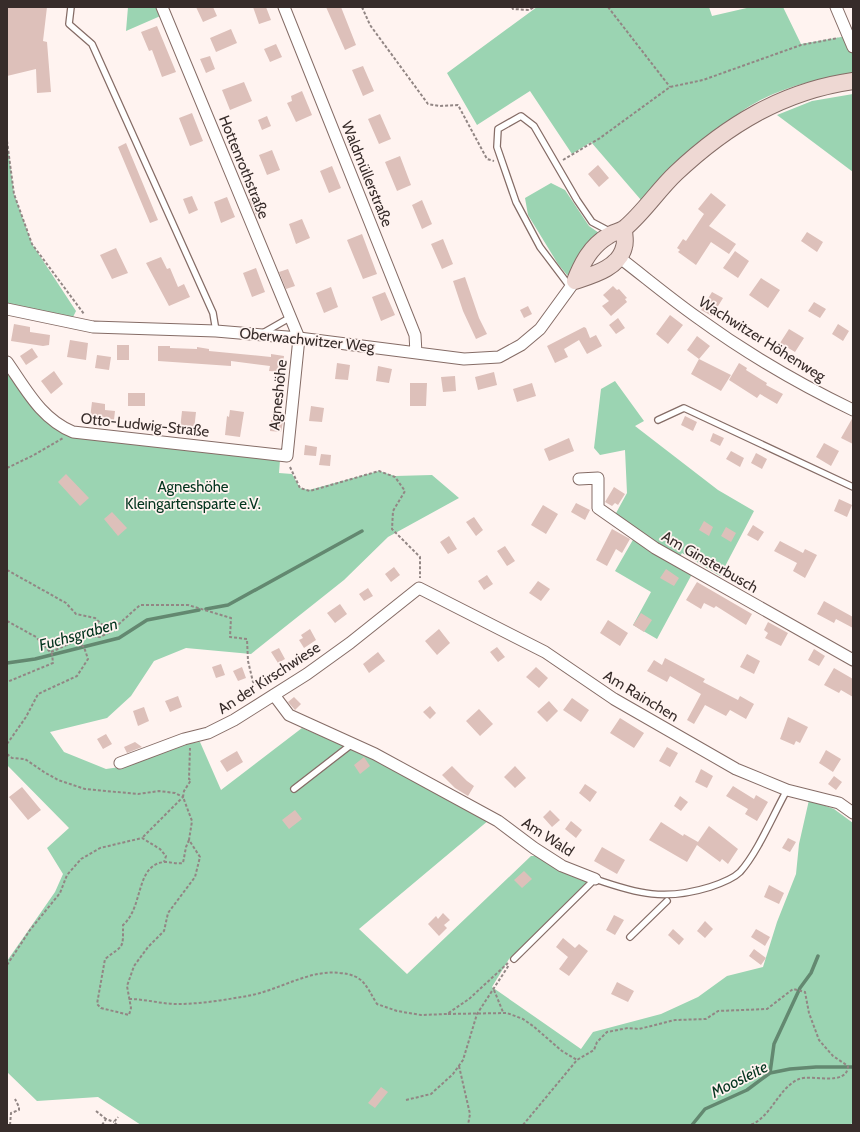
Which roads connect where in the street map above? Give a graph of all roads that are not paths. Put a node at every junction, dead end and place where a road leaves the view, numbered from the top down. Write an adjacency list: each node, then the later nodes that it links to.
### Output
1 (71, 7): 13 (lane)
2 (162, 7): 12 (street, Hottenrothstraße)
3 (284, 7): 16 (street, Waldmüllerstraße)
4 (836, 7): 5 (street)
5 (850, 33): 6 (street)
6 (853, 47)
7 (853, 81): 8 (street, Oberwachwitzer Weg)
8 (619, 231): 9 (street); 10 (street, Oberwachwitzer Weg); 10 (lane)
9 (620, 258): 10 (street); 18 (street, Wachwitzer Höhenweg)
10 (573, 285): 16 (street, Oberwachwitzer Weg)
11 (7, 309): 13 (street, Oberwachwitzer Weg)
12 (290, 318): 14 (lane); 15 (street, Hottenrothstraße)
13 (216, 331): 14 (street, Oberwachwitzer Weg)
14 (260, 335): 15 (street, Oberwachwitzer Weg)
15 (299, 338): 16 (street, Oberwachwitzer Weg); 20 (street, Agneshöhe)
16 (416, 353)
17 (7, 362): 20 (street, Otto-Ludwig-Straße)
18 (853, 410)
19 (658, 420): 22 (lane)
20 (287, 456)
21 (579, 479): 24 (street, Am Ginsterbusch)
22 (853, 487)
23 (420, 588): 25 (street, An der Kirschwiese); 29 (street, Am Rainchen)
24 (853, 660)
25 (274, 695): 26 (street, Am Wald); 27 (street, An der Kirschwiese)
26 (353, 744): 28 (lane); 31 (street, Am Wald)
27 (120, 763)
28 (294, 789)
29 (787, 790): 30 (street, Am Rainchen); 31 (lane, Am Wald)
30 (853, 813)
31 (594, 879): 34 (lane)
32 (667, 901): 33 (lane)
33 (630, 937)
34 (514, 959)

